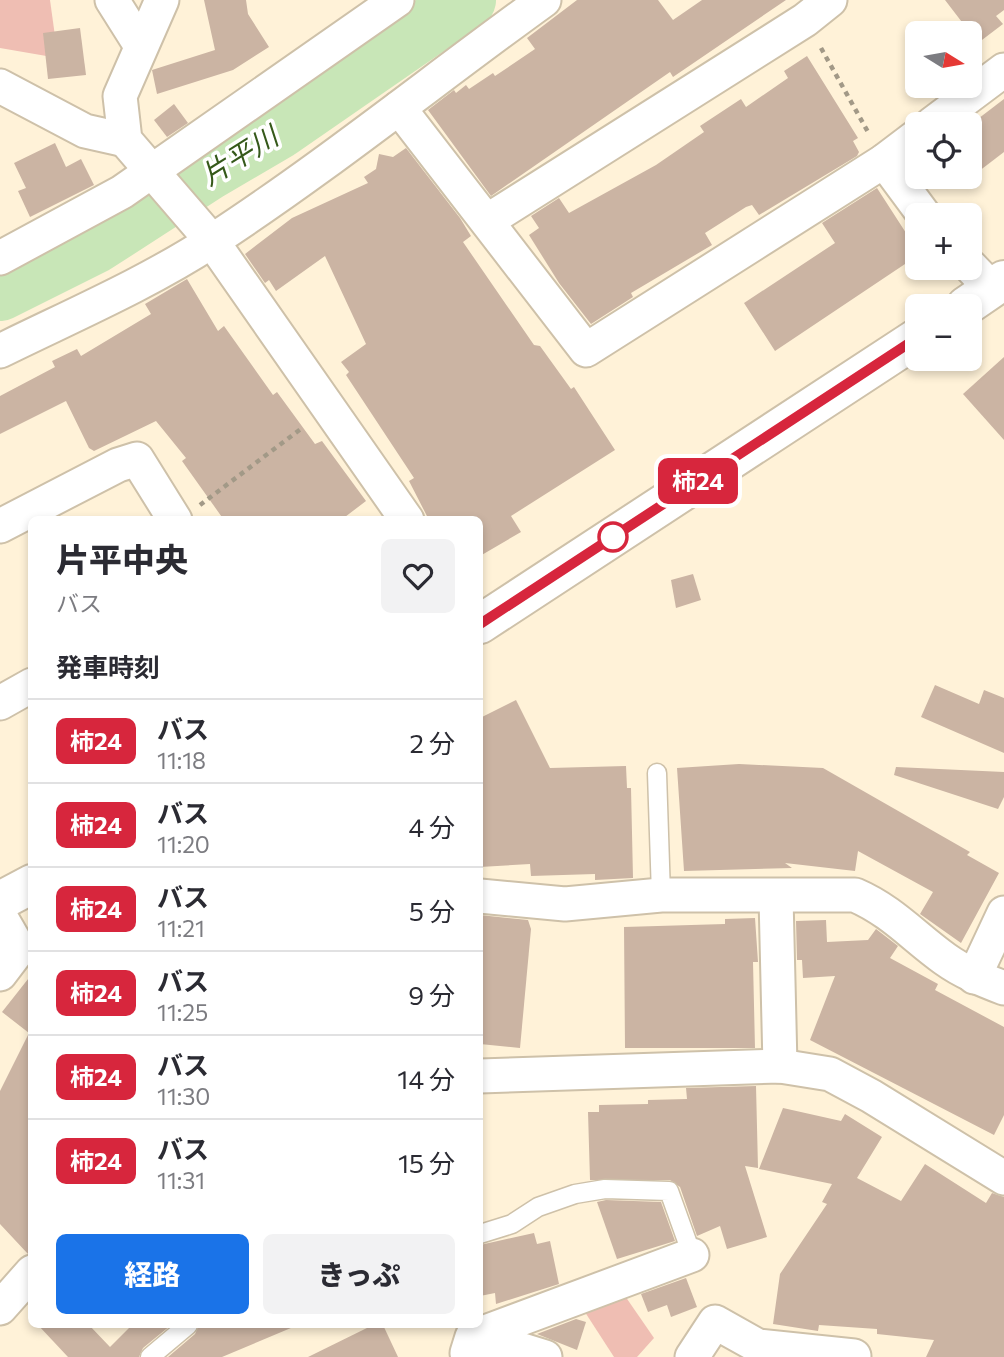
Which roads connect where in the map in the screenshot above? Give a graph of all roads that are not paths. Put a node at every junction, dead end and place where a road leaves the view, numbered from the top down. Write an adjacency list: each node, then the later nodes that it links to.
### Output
1 (112, 0): 6 (street)
2 (162, 0): 6 (street)
3 (397, 0): 14 (street)
4 (544, 0): 9 (street)
5 (818, 10): 16 (street)
6 (141, 46): 11 (street)
7 (1004, 70): 10 (street)
8 (0, 86): 11 (street)
9 (399, 108): 16 (street); 17 (street)
10 (948, 112)
11 (125, 140): 14 (street)
12 (905, 145): 13 (street)
13 (884, 161): 15 (street); 16 (street)
14 (156, 175): 17 (street); 18 (street)
15 (915, 203)
16 (487, 221)
17 (204, 233): 20 (street); 22 (street)
18 (0, 258)
19 (905, 346): 24 (main road)
20 (0, 351)
21 (183, 516): 23 (street)
22 (404, 516)
23 (0, 526)
24 (483, 621)
25 (28, 687): 26 (street)
26 (0, 703)
27 (657, 773): 29 (lane)
28 (28, 886): 32 (main road)
29 (661, 895): 30 (street); 31 (street)
30 (483, 896)
31 (776, 897): 36 (street); 37 (street)
32 (0, 901)
33 (1004, 913): 36 (street)
34 (0, 916): 35 (street)
35 (0, 974)
36 (989, 983)
37 (780, 1066): 38 (street); 39 (street)
38 (483, 1076)
39 (1004, 1178)
40 (483, 1233): 41 (lane)
41 (692, 1255): 45 (street)
42 (28, 1276): 43 (street)
43 (0, 1308)
44 (184, 1328): 46 (lane)
45 (462, 1355): 47 (street)
46 (150, 1357)
47 (545, 1357)
48 (692, 1357): 49 (street)
49 (855, 1357)

